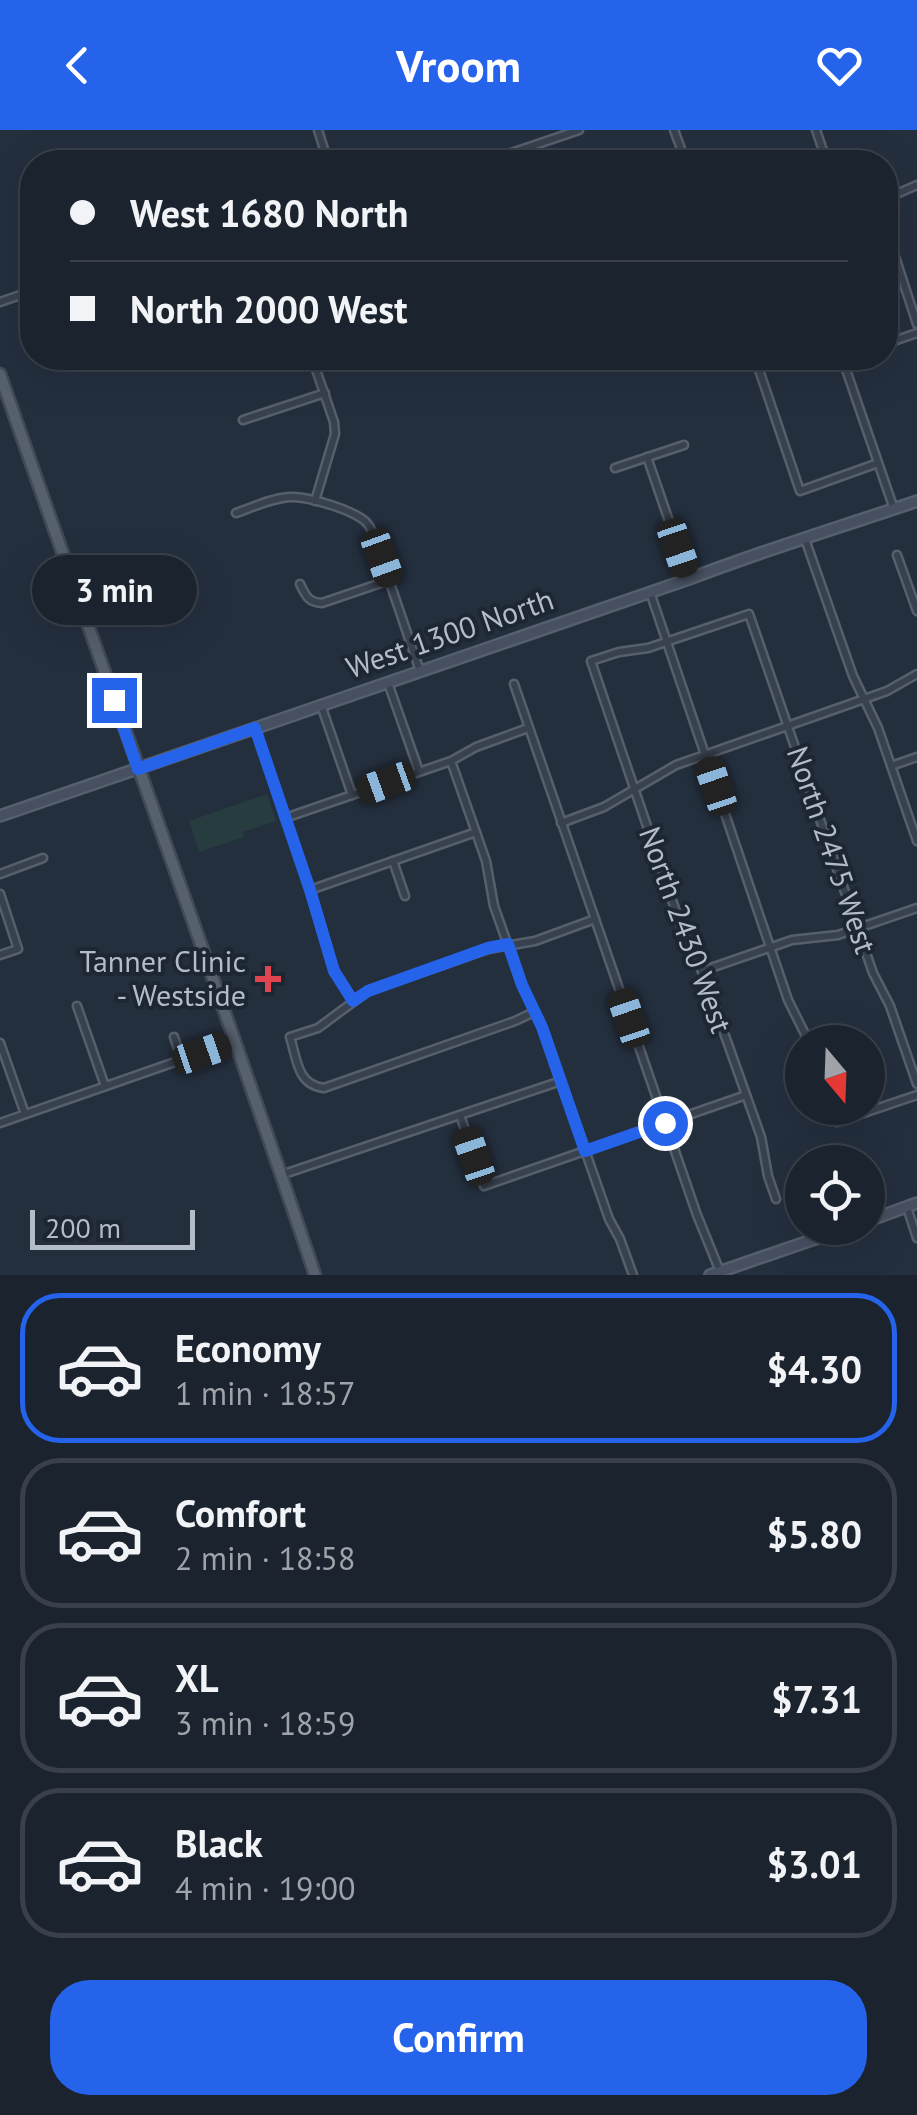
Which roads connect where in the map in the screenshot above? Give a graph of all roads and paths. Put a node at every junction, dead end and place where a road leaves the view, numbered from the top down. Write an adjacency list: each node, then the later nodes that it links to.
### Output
1 (578, 130): 2 (street)
2 (520, 150)
3 (898, 266): 4 (street)
4 (917, 324)
5 (316, 370): 9 (street)
6 (758, 370): 13 (street)
7 (846, 370): 13 (street)
8 (0, 374): 41 (main road)
9 (325, 393): 10 (street); 15 (street)
10 (243, 420)
11 (684, 445): 12 (street)
12 (646, 457): 14 (street); 21 (street)
13 (878, 464): 17 (street)
14 (615, 468)
15 (315, 501): 18 (street); 22 (street)
16 (917, 501): 17 (street, West 1300 North)
17 (894, 508): 19 (street, West 1300 North)
18 (236, 513)
19 (806, 539): 21 (street, West 1300 North); 32 (street)
20 (898, 555): 24 (street)
21 (689, 578): 25 (street, West 1300 North)
22 (390, 580): 23 (street); 28 (street)
23 (300, 584)
24 (913, 587): 26 (street)
25 (650, 592): 27 (street); 28 (street, West 1300 North)
26 (917, 611)
27 (667, 641): 34 (street, North 2475 West); 37 (street); 43 (street, North 2430 West)
28 (420, 671): 30 (street, West 1300 North)
29 (917, 674): 32 (street)
30 (388, 682): 33 (street, West 1300 North); 42 (street)
31 (514, 684): 36 (street)
32 (864, 699): 34 (street); 40 (street)
33 (321, 705): 35 (street, West 1300 North); 44 (street)
34 (788, 726): 37 (street); 58 (street, North 2475 West)
35 (255, 728): 41 (street, West 1300 North); 46 (street)
36 (528, 728): 39 (street); 47 (street)
37 (705, 754): 43 (street); 60 (street)
38 (917, 757): 40 (street)
39 (451, 761): 42 (street); 48 (street)
40 (891, 766): 49 (street)
41 (138, 769): 45 (street, West 1300 North); 68 (main road)
42 (419, 771): 44 (street)
43 (634, 790): 47 (street); 62 (street, North 2430 West)
44 (352, 795): 46 (street)
45 (0, 816)
46 (285, 818): 53 (street)
47 (562, 823): 57 (street)
48 (476, 832): 51 (street); 59 (street)
49 (917, 842)
50 (43, 858): 52 (street)
51 (394, 861): 53 (street); 55 (street)
52 (0, 874)
53 (310, 890): 63 (street)
54 (0, 894): 61 (street)
55 (404, 896)
56 (917, 908): 58 (street)
57 (594, 919): 59 (street); 80 (street)
58 (858, 928): 60 (street); 72 (street, North 2475 West)
59 (508, 944): 63 (street); 65 (street)
60 (771, 947): 62 (street); 66 (street)
61 (0, 955)
62 (702, 971): 74 (street, North 2430 West)
63 (353, 1001): 65 (street)
64 (77, 1006): 73 (street)
65 (534, 1012): 71 (street)
66 (800, 1025)
67 (174, 1037): 70 (street)
68 (235, 1041): 70 (street); 82 (main road)
69 (0, 1043): 77 (street)
70 (182, 1060): 73 (street)
71 (560, 1081): 78 (street); 81 (street)
72 (917, 1084)
73 (106, 1086): 77 (street)
74 (746, 1095): 80 (street); 83 (street, North 2430 West)
75 (917, 1095): 76 (street)
76 (885, 1106)
77 (24, 1114): 79 (street)
78 (460, 1115): 81 (street); 82 (street)
79 (0, 1123)
80 (665, 1123): 81 (street); 88 (street)
81 (585, 1151): 90 (street)
82 (281, 1175): 89 (main road)
83 (776, 1199)
84 (912, 1205): 85 (street); 86 (street)
85 (885, 1214)
86 (917, 1238)
87 (799, 1245): 88 (street)
88 (717, 1274)
89 (314, 1275)
90 (633, 1275)

